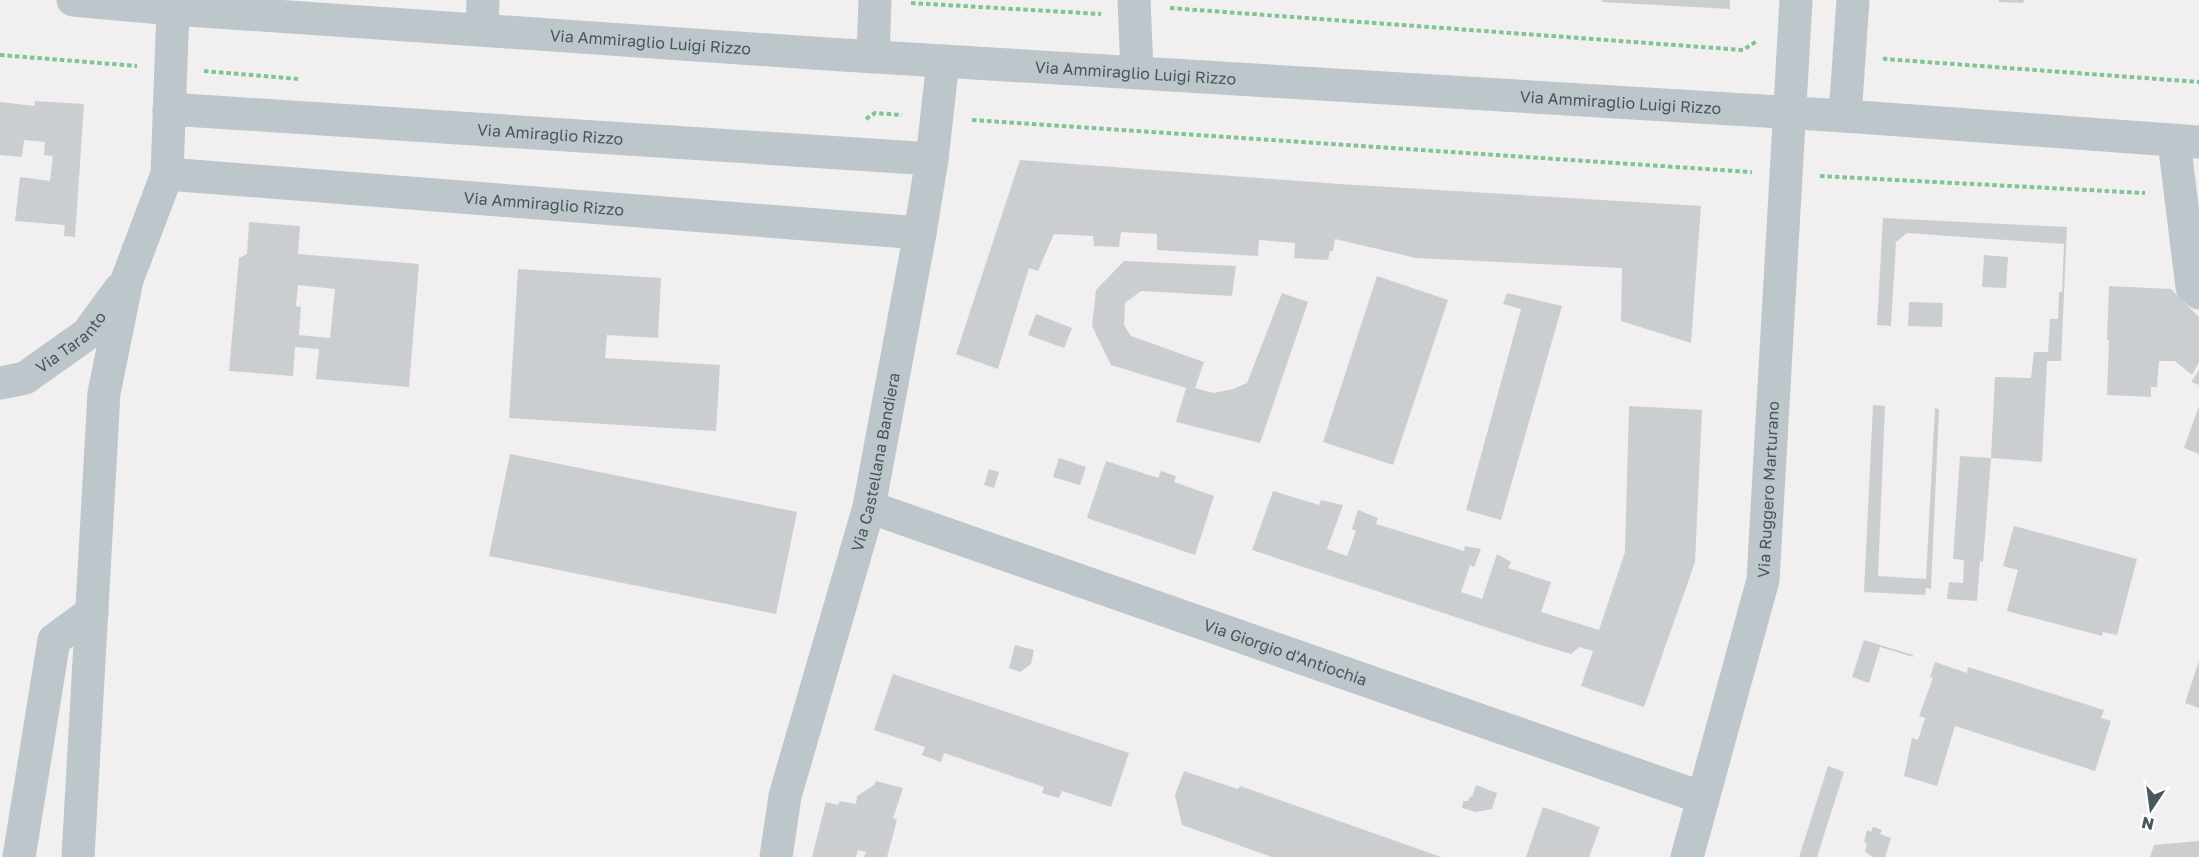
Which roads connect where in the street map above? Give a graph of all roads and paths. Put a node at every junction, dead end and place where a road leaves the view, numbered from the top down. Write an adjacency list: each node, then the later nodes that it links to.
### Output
1 (74, 0): 6 (street, Via Ammiraglio Luigi Rizzo)
2 (1796, 0): 9 (street, Via Ruggero Marturano)
3 (1853, 0): 10 (street)
4 (875, 1): 5 (path); 12 (street)
5 (1133, 8): 9 (path); 15 (street)
6 (173, 9): 7 (street, Via Ammiraglio Luigi Rizzo); 14 (street)
7 (447, 14): 8 (street, Via Ammiraglio Luigi Rizzo)
8 (482, 15): 12 (street, Via Ammiraglio Luigi Rizzo)
9 (1793, 43): 19 (street, Via Ruggero Marturano)
10 (1850, 47): 17 (path); 20 (street)
11 (0, 55): 14 (path)
12 (873, 56): 13 (street, Via Ammiraglio Luigi Rizzo)
13 (943, 61): 15 (street, Via Ammiraglio Luigi Rizzo); 21 (street, Via Castellana Bandiera)
14 (171, 69): 16 (path); 18 (street)
15 (1137, 71): 19 (street, Via Ammiraglio Luigi Rizzo)
16 (302, 79)
17 (2199, 82)
18 (169, 109): 24 (street, Via Amiraglio Rizzo); 25 (street)
19 (1788, 113): 20 (street, Via Ammiraglio Luigi Rizzo); 26 (street, Via Ruggero Marturano)
20 (1845, 116): 23 (street, Via Ammiraglio Luigi Rizzo)
21 (937, 118): 22 (path); 24 (street, Via Castellana Bandiera); 26 (path)
22 (865, 119)
23 (2186, 141): 27 (street)
24 (932, 159): 28 (street, Via Castellana Bandiera)
25 (167, 174): 28 (street, Via Ammiraglio Rizzo); 29 (street)
26 (1785, 174): 27 (path); 34 (street, Via Ruggero Marturano)
27 (2181, 195): 30 (street)
28 (920, 234): 32 (street, Via Castellana Bandiera)
29 (127, 280): 31 (street, Via Taranto); 33 (street)
30 (2199, 293)
31 (0, 383)
32 (869, 507): 34 (street, Via Giorgio d'Antiochia); 37 (street, Via Castellana Bandiera)
33 (92, 612): 35 (street); 36 (street)
34 (1703, 798): 38 (street, Via Ruggero Marturano)
35 (19, 857)
36 (78, 857)
37 (776, 857)
38 (1686, 857)

